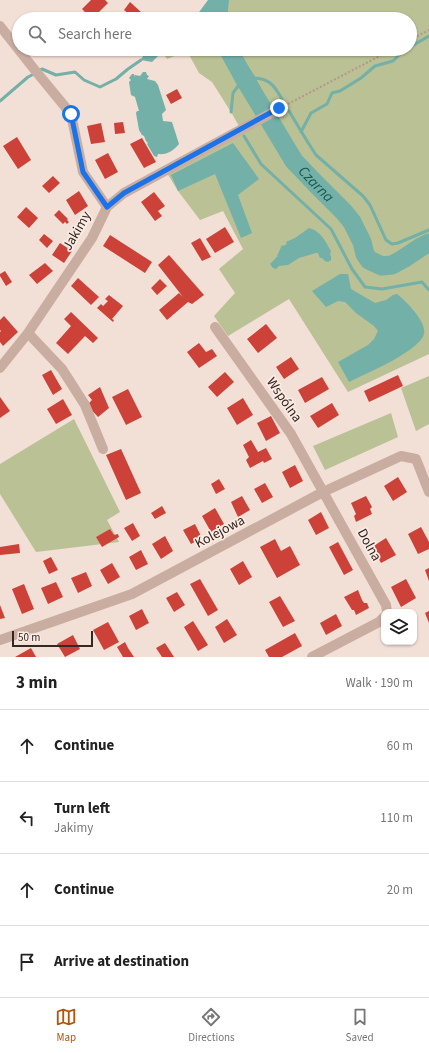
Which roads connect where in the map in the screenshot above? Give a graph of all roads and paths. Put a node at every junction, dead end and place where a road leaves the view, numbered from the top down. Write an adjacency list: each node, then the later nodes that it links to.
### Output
1 (0, 26): 4 (street)
2 (429, 30): 3 (path)
3 (417, 36)
4 (12, 42)
5 (23, 56): 8 (street)
6 (379, 56): 7 (path)
7 (279, 108): 8 (street, Jakimy)
8 (107, 207): 10 (street, Jakimy)
9 (215, 327): 13 (street, Wspólna)
10 (28, 333): 11 (street, Jakimy); 12 (street)
11 (0, 368)
12 (103, 449)
13 (323, 492): 14 (street, Kolejowa); 15 (street, Dolna); 17 (street, Kolejowa)
14 (429, 492)
15 (386, 609)
16 (381, 620): 18 (street)
17 (0, 640)
18 (312, 657)

